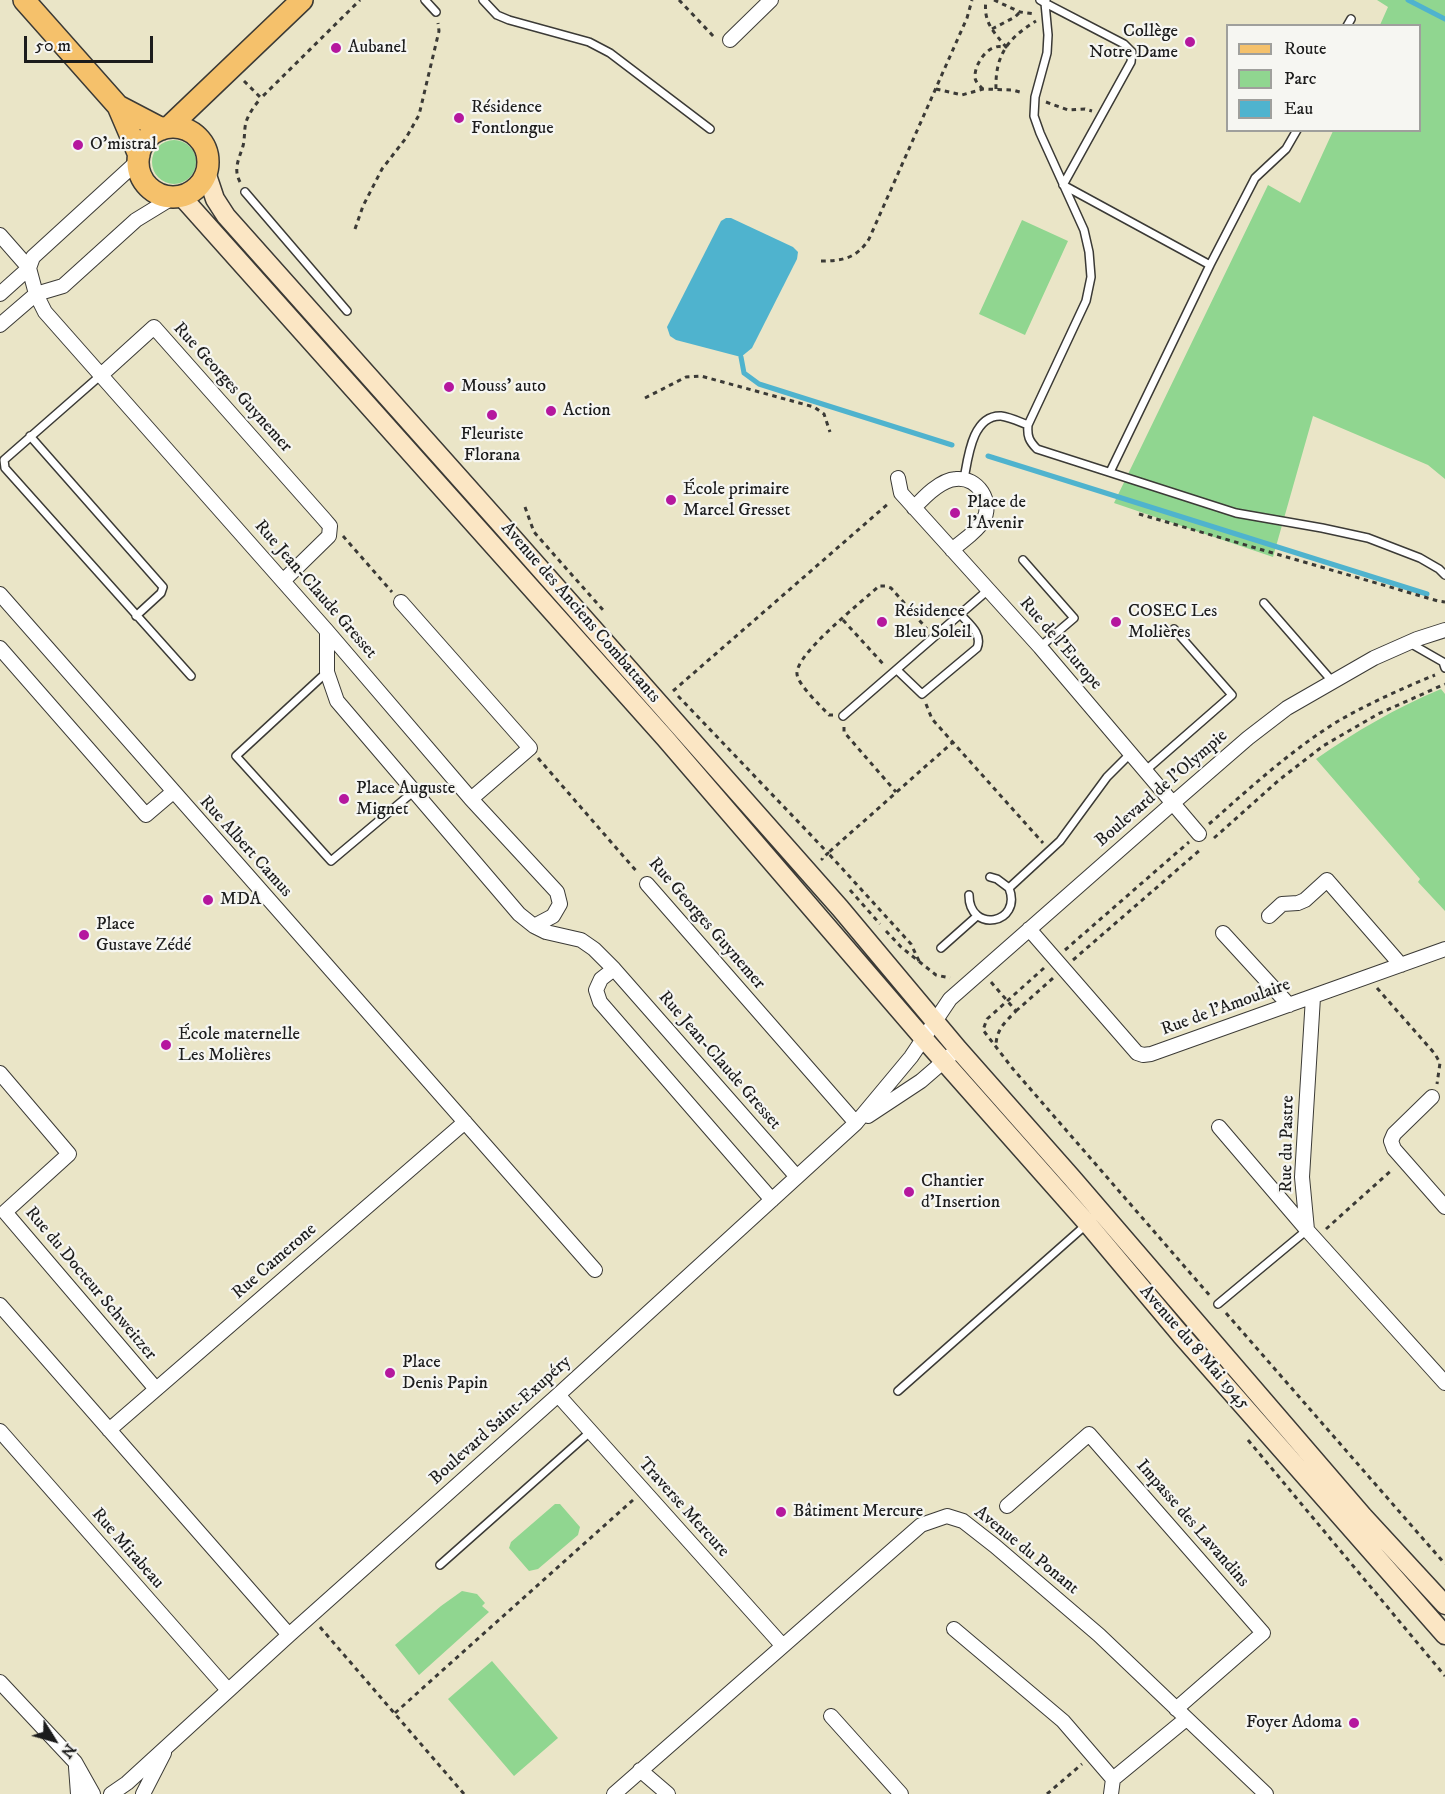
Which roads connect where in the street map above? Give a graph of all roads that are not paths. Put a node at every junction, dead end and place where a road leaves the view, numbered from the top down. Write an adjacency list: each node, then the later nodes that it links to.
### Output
1 (24, 0): 10 (main road)
2 (302, 0): 9 (main road)
3 (425, 0): 7 (lane)
4 (483, 0): 12 (lane)
5 (771, 0): 8 (street)
6 (1044, 1): 17 (lane); 17 (lane)
7 (436, 12)
8 (730, 40)
9 (216, 83): 11 (main road); 14 (main road)
10 (118, 106): 11 (main road); 15 (main road)
11 (166, 128): 14 (main road); 15 (main road)
12 (710, 129)
13 (1296, 132): 21 (lane)
14 (203, 143): 16 (main road)
15 (138, 158): 19 (main road); 22 (street)
16 (207, 175): 19 (main road); 79 (main road, Avenue des Anciens Combattants)
17 (1064, 185): 21 (lane); 28 (lane)
18 (245, 192): 25 (lane)
19 (177, 197): 24 (street); 80 (main road, Avenue des Anciens Combattants)
20 (0, 235): 22 (street)
21 (1210, 265): 30 (lane)
22 (29, 268): 23 (street); 24 (street, Rue Jean-Claude Gresset)
23 (0, 294)
24 (36, 294): 26 (street); 27 (street, Rue Jean-Claude Gresset)
25 (347, 311)
26 (0, 325)
27 (100, 375): 29 (lane); 37 (street, Rue Jean-Claude Gresset); 37 (street, Rue Georges Guynemer)
28 (1028, 425): 30 (lane); 32 (lane)
29 (30, 436): 43 (lane); 43 (lane)
30 (1110, 472): 36 (lane)
31 (898, 478): 33 (street, Rue de l'Europe)
32 (964, 479): 33 (street); 34 (street)
33 (914, 507): 34 (street, Rue de l'Europe)
34 (952, 550): 38 (street, Rue de l'Europe)
35 (1023, 560): 48 (lane)
36 (1445, 575)
37 (284, 581): 46 (street, Rue Jean-Claude Gresset)
38 (988, 590): 42 (lane); 48 (street, Rue de l'Europe)
39 (0, 594): 59 (street, Rue Albert Camus)
40 (401, 602): 61 (street)
41 (1264, 603): 55 (lane)
42 (960, 614): 53 (lane); 53 (lane)
43 (136, 616): 54 (lane)
44 (1174, 629): 58 (lane)
45 (1445, 630): 47 (street, Boulevard de l'Olympie)
46 (327, 631): 51 (street, Rue Jean-Claude Gresset); 52 (street)
47 (1408, 642): 50 (lane); 55 (street, Boulevard de l'Olympie)
48 (1040, 647): 57 (street, Rue de l'Europe)
49 (0, 648): 59 (street)
50 (1444, 663)
51 (356, 664): 52 (street); 61 (street, Rue Jean-Claude Gresset)
52 (327, 672): 60 (street); 60 (lane)
53 (895, 672): 56 (lane)
54 (191, 676)
55 (1332, 681): 62 (street, Boulevard de l'Olympie)
56 (843, 716)
57 (1130, 754): 58 (street, Rue de l'Europe); 66 (lane)
58 (1145, 771): 62 (street, Rue de l'Europe)
59 (173, 792): 85 (street, Rue Albert Camus)
60 (413, 792): 70 (street)
61 (471, 799): 70 (street, Rue Jean-Claude Gresset)
62 (1173, 803): 63 (street, Rue de l'Europe); 71 (street, Boulevard de l'Olympie)
63 (1202, 840)
64 (990, 878): 66 (lane)
65 (647, 884): 86 (street, Rue Georges Guynemer)
66 (1009, 888): 69 (lane)
67 (969, 896): 69 (lane)
68 (1269, 915): 75 (street)
69 (977, 916): 73 (lane)
70 (534, 926): 76 (street, Rue Jean-Claude Gresset)
71 (1029, 929): 78 (street, Rue de l'Amoulaire); 79 (street, Boulevard de l'Olympie)
72 (1223, 933): 78 (street)
73 (941, 948)
74 (1445, 949): 75 (street, Rue de l'Amoulaire)
75 (1401, 965): 77 (street, Rue de l'Amoulaire)
76 (614, 969): 88 (street, Rue Jean-Claude Gresset); 92 (street)
77 (1312, 997): 78 (street, Rue de l'Amoulaire); 95 (street, Rue du Pastre)
78 (1289, 1005)
79 (935, 1022): 80 (street, Boulevard Saint-Exupéry); 81 (main road, Avenue des Anciens Combattants)
80 (924, 1038): 82 (main road, Avenue des Anciens Combattants); 86 (street, Boulevard Saint-Exupéry)
81 (958, 1049): 82 (street, Boulevard Saint-Exupéry); 89 (main road, Avenue du 8 Mai 1945)
82 (944, 1061): 86 (street, Boulevard Saint-Exupéry); 94 (main road, Avenue du 8 Mai 1945)
83 (0, 1074): 101 (street, Rue du Docteur Schweitzer)
84 (1435, 1093): 93 (street)
85 (465, 1122): 97 (street, Rue Albert Camus); 101 (street, Rue Camerone)
86 (856, 1123): 88 (street, Boulevard Saint-Exupéry)
87 (1219, 1127): 95 (street)
88 (797, 1177): 92 (street, Boulevard Saint-Exupéry)
89 (1072, 1178): 90 (lane); 94 (main road, Avenue du 8 Mai 1945)
90 (1090, 1186)
91 (1096, 1193): 96 (lane)
92 (772, 1200): 103 (street, Boulevard Saint-Exupéry)
93 (1445, 1207)
94 (1094, 1217): 96 (main road, Avenue du 8 Mai 1945); 102 (lane); 112 (main road, Avenue du 8 Mai 1945)
95 (1311, 1235): 98 (lane); 100 (street)
96 (1142, 1259): 109 (main road, Avenue du 8 Mai 1945)
97 (594, 1270)
98 (1218, 1304)
99 (0, 1305): 104 (street)
100 (1445, 1383)
101 (156, 1389): 104 (street, Rue Camerone)
102 (898, 1391)
103 (558, 1395): 106 (street, Traverse Mercure); 111 (street, Boulevard Saint-Exupéry)
104 (109, 1430): 111 (street)
105 (0, 1431): 115 (street, Rue Mirabeau)
106 (590, 1432): 108 (lane); 113 (street, Traverse Mercure)
107 (1007, 1506): 116 (street, Impasse des Lavandins)
108 (440, 1565)
109 (1445, 1605)
110 (954, 1629): 121 (street)
111 (289, 1635): 115 (street, Boulevard Saint-Exupéry)
112 (1445, 1635)
113 (782, 1645): 116 (street, Avenue du Ponant); 120 (street, Avenue du Ponant)
114 (0, 1682): 119 (street)
115 (228, 1690): 118 (street, Boulevard Saint-Exupéry)
116 (1181, 1714): 121 (street); 130 (street, Avenue du Ponant)
117 (831, 1716): 128 (street)
118 (168, 1744): 124 (street, Boulevard Saint-Exupéry); 125 (street)
119 (75, 1762): 122 (street); 123 (street)
120 (640, 1770): 126 (street, Avenue du Ponant); 127 (street)
121 (1113, 1779): 129 (street)
122 (78, 1794)
123 (93, 1794)
124 (111, 1794)
125 (143, 1794)
126 (614, 1794)
127 (669, 1794)
128 (901, 1794)
129 (1111, 1794)
130 (1266, 1794)

